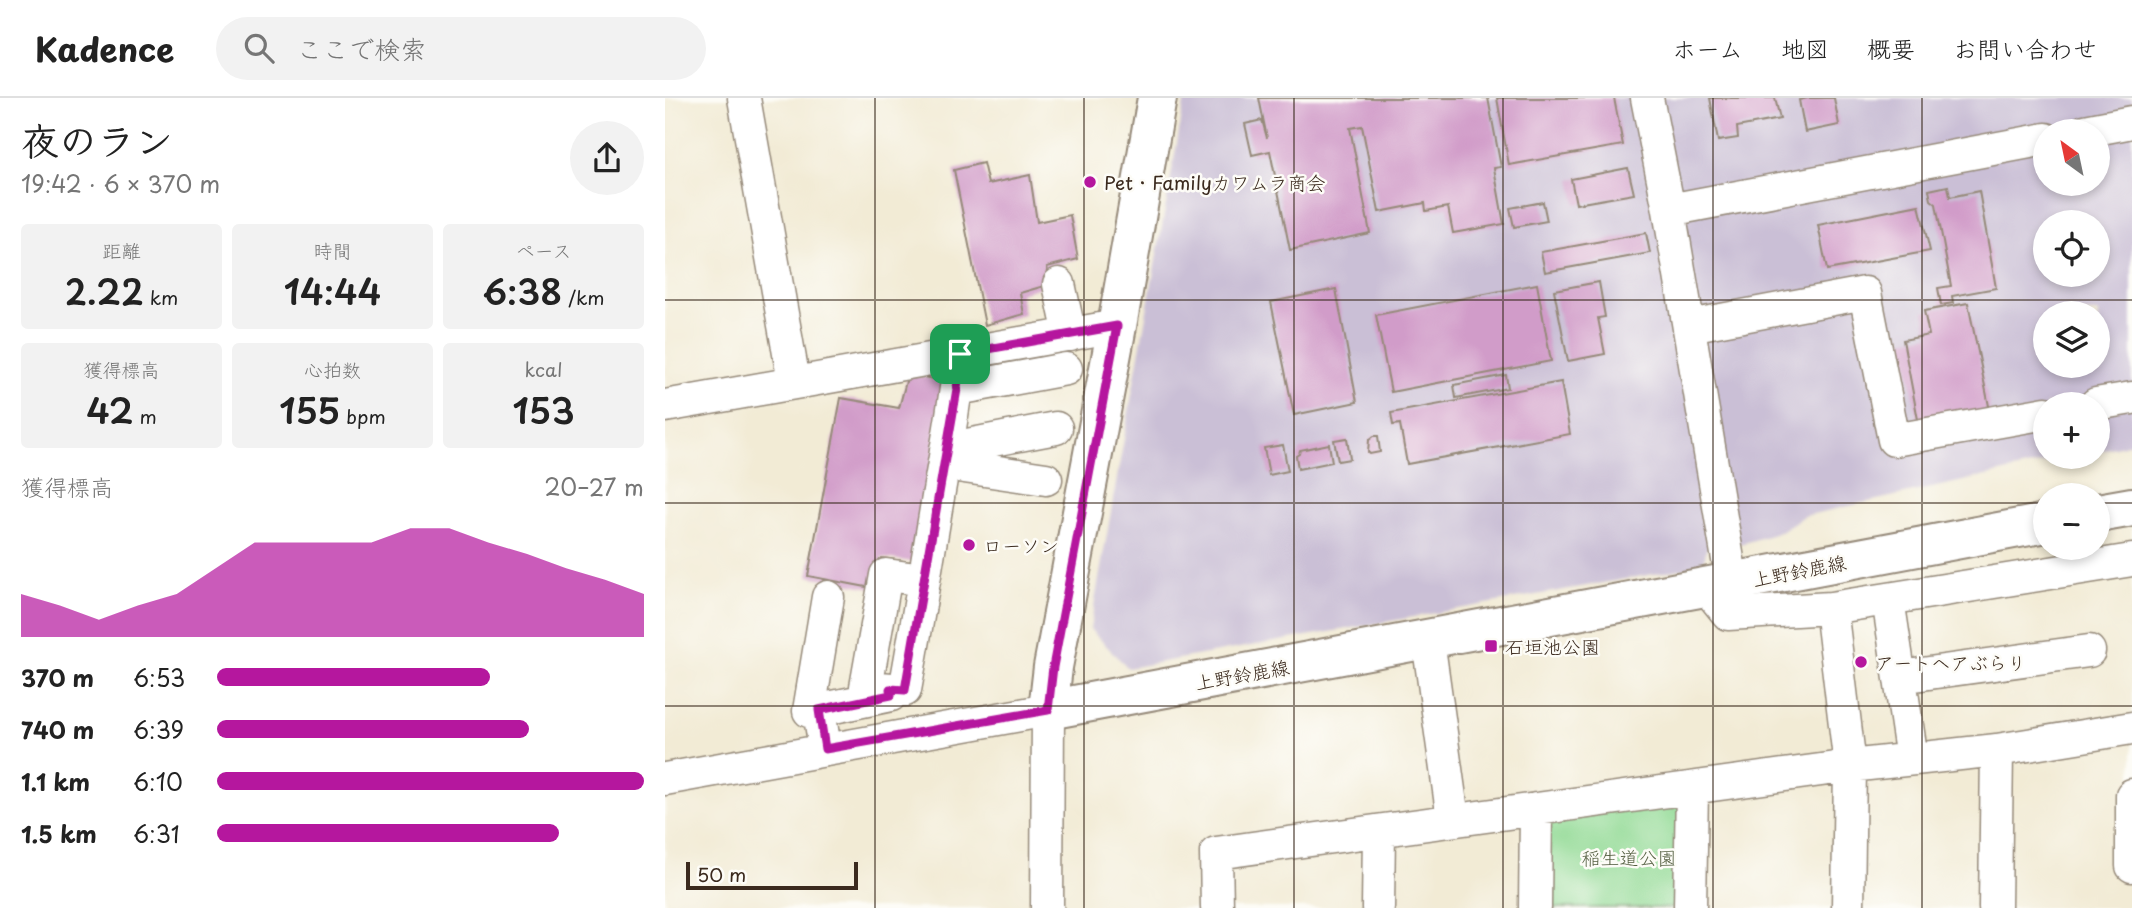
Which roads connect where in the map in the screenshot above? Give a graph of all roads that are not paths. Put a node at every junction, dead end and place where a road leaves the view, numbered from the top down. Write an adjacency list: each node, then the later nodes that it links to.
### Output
1 (744, 98): 14 (street)
2 (1157, 98): 9 (main road)
3 (1647, 98): 7 (street)
4 (2132, 122): 5 (street)
5 (2111, 126)
6 (2033, 141): 7 (street)
7 (1669, 210): 10 (street)
8 (1059, 284): 11 (street)
9 (1117, 326): 11 (street); 36 (main road)
10 (1689, 326): 19 (street); 27 (street)
11 (1070, 335): 12 (street)
12 (960, 354): 14 (street); 15 (street)
13 (1066, 369): 15 (street)
14 (794, 382): 18 (street)
15 (957, 389): 21 (street)
16 (2132, 398): 17 (street)
17 (2110, 402)
18 (665, 406)
19 (2033, 415)
20 (1056, 428): 21 (street)
21 (945, 457): 22 (street); 34 (street)
22 (1046, 479)
23 (2132, 507): 24 (main road)
24 (2110, 511)
25 (2033, 525): 27 (main road, 上野鈴鹿線)
26 (2132, 560): 29 (street)
27 (1720, 585): 30 (street); 31 (main road, 上野鈴鹿線)
28 (828, 597): 35 (street)
29 (1888, 599): 30 (street); 33 (street)
30 (1831, 608): 42 (street)
31 (1428, 640): 36 (main road, 上野鈴鹿線); 47 (street)
32 (2089, 651): 33 (street)
33 (1900, 677): 41 (street)
34 (890, 692): 35 (street); 38 (street)
35 (819, 710): 39 (street)
36 (1048, 710): 38 (street); 50 (street)
37 (2132, 728): 40 (street)
38 (898, 736): 39 (street)
39 (825, 749): 43 (street)
40 (1997, 750): 41 (street); 56 (street)
41 (1912, 759): 42 (street)
42 (1850, 766): 44 (street); 55 (street)
43 (665, 779)
44 (1692, 788): 46 (street); 54 (street)
45 (2132, 795): 49 (street)
46 (1536, 809): 47 (street); 53 (street)
47 (1453, 819): 48 (street)
48 (1379, 831): 51 (street); 52 (street)
49 (2132, 866)
50 (1047, 908)
51 (1217, 908)
52 (1378, 908)
53 (1535, 908)
54 (1690, 908)
55 (1848, 908)
56 (1995, 908)

